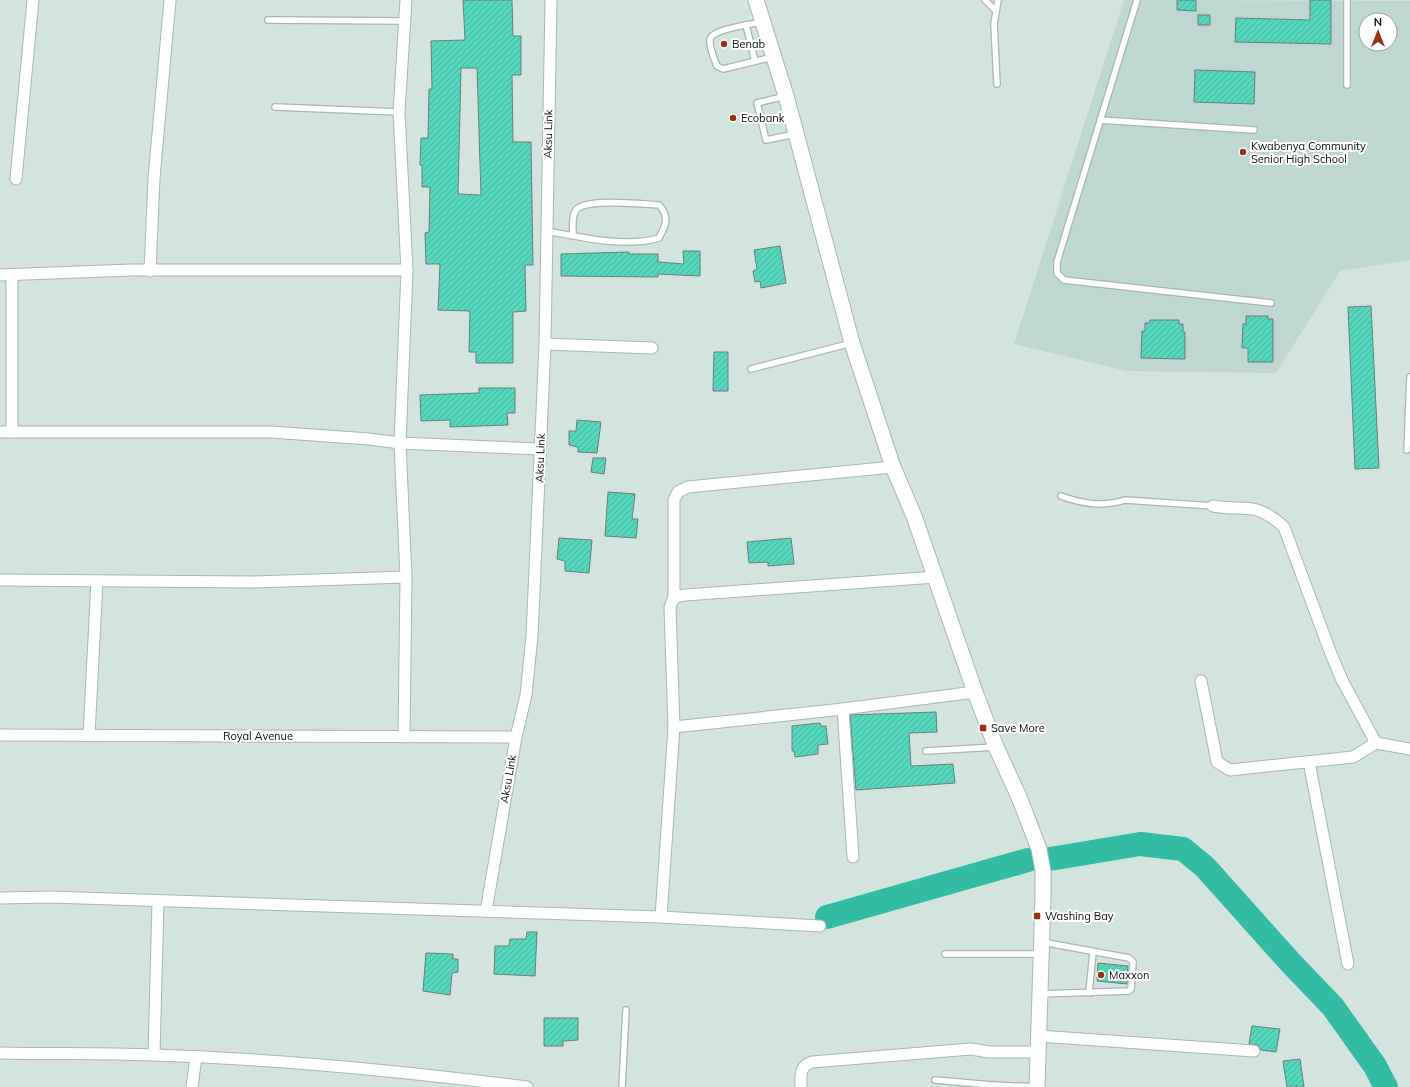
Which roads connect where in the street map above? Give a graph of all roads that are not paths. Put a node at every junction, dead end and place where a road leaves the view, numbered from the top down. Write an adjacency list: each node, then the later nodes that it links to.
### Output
1 (32, 0): 25 (street)
2 (170, 0): 29 (street)
3 (406, 0): 12 (street)
4 (551, 0): 26 (street, Aksu Link)
5 (756, 0): 13 (main road)
6 (985, 0): 10 (lane)
7 (998, 0): 10 (lane)
8 (1137, 0): 22 (lane)
9 (1347, 0): 18 (lane)
10 (996, 11): 17 (lane)
11 (268, 20): 12 (lane)
12 (405, 21): 21 (street)
13 (763, 22): 14 (lane); 15 (main road)
14 (746, 25): 16 (lane); 16 (lane)
15 (772, 57): 16 (lane); 19 (main road)
16 (756, 61)
17 (997, 84)
18 (1347, 85)
19 (786, 96): 24 (main road); 24 (lane)
20 (275, 107): 21 (lane)
21 (399, 112): 28 (street)
22 (1100, 120): 23 (lane); 32 (lane)
23 (1254, 130)
24 (796, 133): 33 (main road)
25 (16, 179)
26 (547, 231): 27 (lane); 34 (street, Aksu Link)
27 (573, 236): 27 (lane)
28 (407, 270): 29 (street); 40 (street)
29 (150, 271): 31 (street)
30 (0, 275): 31 (street)
31 (12, 275): 39 (street)
32 (1271, 302)
33 (852, 343): 36 (lane); 43 (main road)
34 (545, 344): 35 (street); 41 (street, Aksu Link)
35 (652, 348)
36 (751, 369)
37 (1410, 377): 42 (lane)
38 (0, 432): 39 (street)
39 (12, 432): 40 (street)
40 (400, 443): 41 (street); 46 (street)
41 (540, 449): 58 (street, Aksu Link)
42 (1406, 450)
43 (893, 467): 47 (main road); 50 (street)
44 (1061, 496): 45 (lane)
45 (1213, 506): 59 (street)
46 (406, 577): 49 (street); 57 (street)
47 (936, 577): 50 (street); 52 (main road)
48 (0, 580): 49 (street)
49 (97, 581): 56 (street)
50 (674, 597): 54 (street)
51 (1200, 681): 63 (street)
52 (975, 692): 53 (street); 60 (main road)
53 (843, 709): 54 (street); 64 (street)
54 (674, 727): 68 (street)
55 (0, 735): 56 (street, Royal Avenue)
56 (89, 735): 57 (street, Royal Avenue)
57 (404, 737): 58 (street, Royal Avenue)
58 (516, 737): 67 (street, Aksu Link)
59 (1376, 743): 61 (street); 63 (street)
60 (996, 747): 62 (lane); 70 (main road)
61 (1410, 749)
62 (926, 751)
63 (1309, 762): 73 (street)
64 (853, 857)
65 (0, 898): 66 (street)
66 (158, 902): 67 (street); 81 (street)
67 (486, 912): 68 (street)
68 (661, 917): 69 (street)
69 (820, 926)
70 (1042, 948): 71 (lane); 72 (lane); 75 (main road)
71 (1093, 952): 74 (lane); 74 (lane)
72 (945, 954)
73 (1348, 964)
74 (1089, 993): 75 (lane)
75 (1040, 994): 77 (main road)
76 (626, 1010): 87 (lane)
77 (1038, 1036): 78 (street); 79 (main road)
78 (1254, 1051)
79 (1038, 1052): 88 (street); 89 (main road)
80 (0, 1053): 81 (street)
81 (154, 1055): 82 (street)
82 (196, 1057): 85 (street); 86 (street)
83 (936, 1080): 84 (lane)
84 (992, 1086): 89 (lane)
85 (192, 1087)
86 (527, 1087)
87 (622, 1087)
88 (801, 1087)
89 (1037, 1087)

